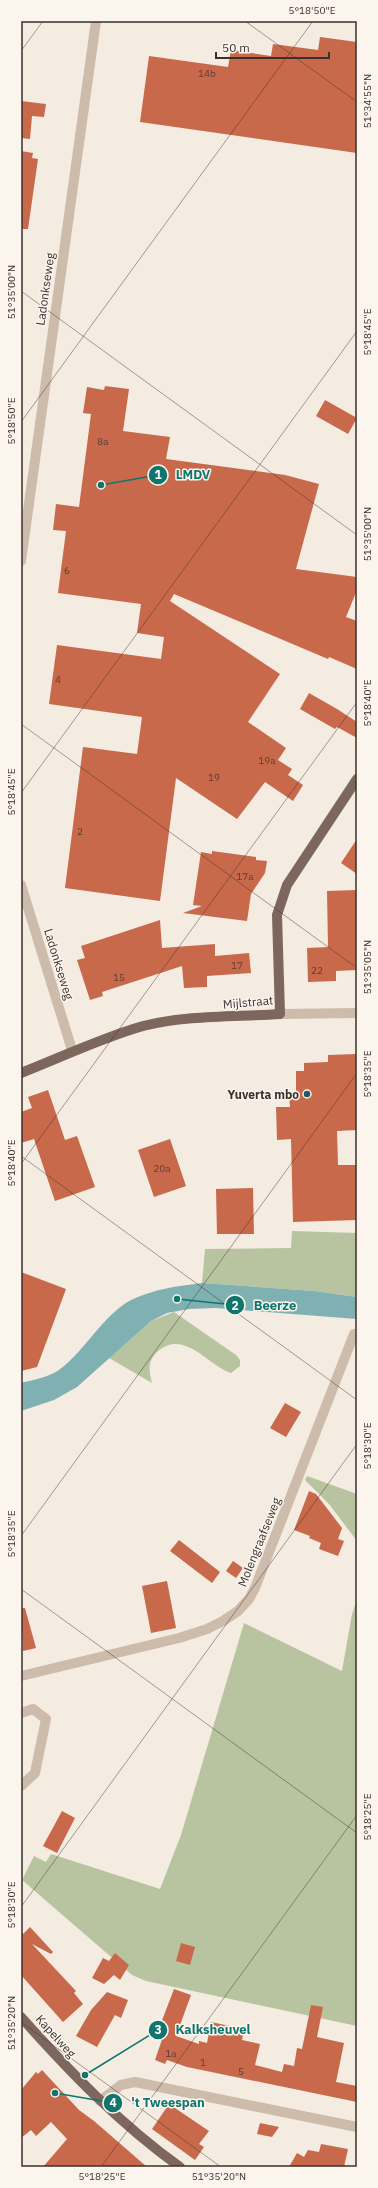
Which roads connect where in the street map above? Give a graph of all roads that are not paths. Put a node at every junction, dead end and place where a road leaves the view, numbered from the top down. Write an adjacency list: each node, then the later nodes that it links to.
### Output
1 (96, 21): 2 (street, Ladonkseweg)
2 (21, 562)
3 (357, 779): 6 (main road, Mijlstraat)
4 (21, 885): 7 (street, Ladonkseweg)
5 (357, 1013): 6 (street)
6 (280, 1014): 7 (main road, Mijlstraat)
7 (72, 1050): 8 (main road, Mijlstraat)
8 (21, 1073)
9 (354, 1334): 10 (street, Molengraafseweg)
10 (21, 1676)
11 (21, 1714): 12 (street)
12 (22, 1784)
13 (21, 2018): 14 (main road, Kapelweg)
14 (100, 2101): 15 (street); 16 (main road, Kapelweg)
15 (357, 2127)
16 (180, 2167)

